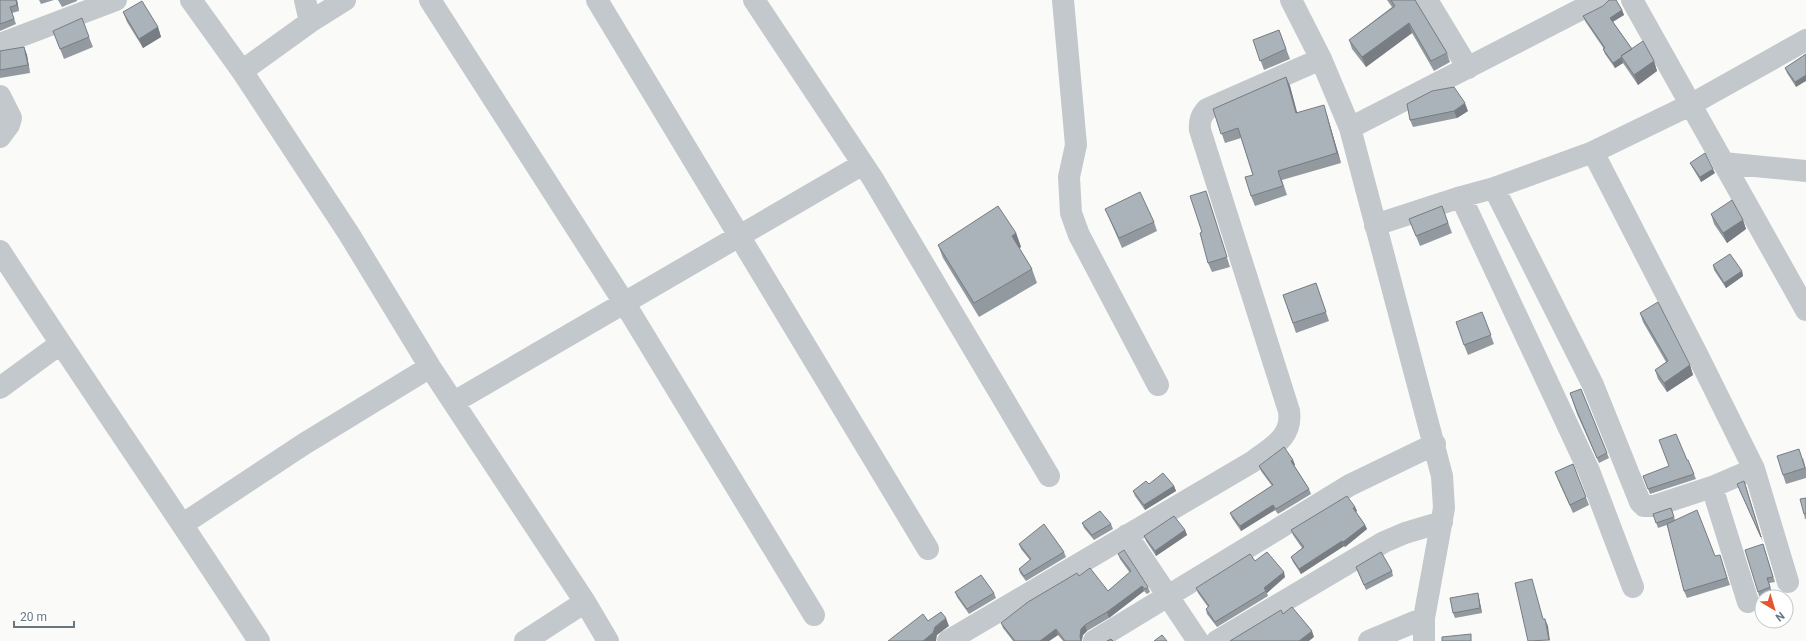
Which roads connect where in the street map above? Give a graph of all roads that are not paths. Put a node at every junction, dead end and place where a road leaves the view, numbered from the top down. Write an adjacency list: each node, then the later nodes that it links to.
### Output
1 (116, 0): 15 (street)
2 (191, 0): 18 (street)
3 (305, 0): 13 (street)
4 (345, 0): 13 (street)
5 (430, 0): 32 (street)
6 (597, 0): 30 (street)
7 (754, 0): 25 (street)
8 (1063, 0): 36 (street)
9 (1291, 0): 16 (street)
10 (1427, 0): 17 (street)
11 (1599, 0): 17 (street)
12 (1632, 0): 20 (street)
13 (310, 22): 18 (street)
14 (1806, 40): 20 (street)
15 (0, 44)
16 (1321, 59): 21 (street); 45 (street)
17 (1468, 68): 21 (street)
18 (242, 71): 35 (street)
19 (0, 96): 22 (street)
20 (1690, 105): 23 (street); 24 (street)
21 (1350, 128): 29 (street)
22 (0, 137)
23 (1593, 152): 27 (street); 40 (street)
24 (1723, 162): 26 (street); 33 (street)
25 (864, 164): 30 (street); 41 (street)
26 (1806, 172)
27 (1494, 188): 28 (street); 42 (street)
28 (1460, 197): 29 (street); 48 (street)
29 (1375, 225): 39 (street)
30 (739, 238): 32 (street); 46 (street)
31 (0, 252): 34 (street)
32 (625, 304): 38 (street); 52 (street)
33 (1806, 310)
34 (60, 344): 37 (street); 44 (street)
35 (430, 367): 38 (street); 44 (street)
36 (1158, 386)
37 (0, 388)
38 (454, 402): 50 (street)
39 (1435, 444): 43 (street); 49 (street)
40 (1754, 469): 42 (street); 47 (street)
41 (1049, 476)
42 (1712, 487): 51 (street)
43 (1442, 522): 53 (street); 60 (street)
44 (183, 524): 54 (street)
45 (1127, 536): 49 (street); 57 (street)
46 (928, 549)
47 (1788, 582)
48 (1633, 588)
49 (1168, 596): 58 (street); 59 (street)
50 (585, 602): 55 (street); 56 (street)
51 (1748, 602)
52 (814, 615)
53 (1424, 618): 61 (street); 62 (street)
54 (258, 641)
55 (525, 641)
56 (608, 641)
57 (948, 641)
58 (1094, 641)
59 (1198, 641)
60 (1217, 641)
61 (1369, 641)
62 (1424, 641)

